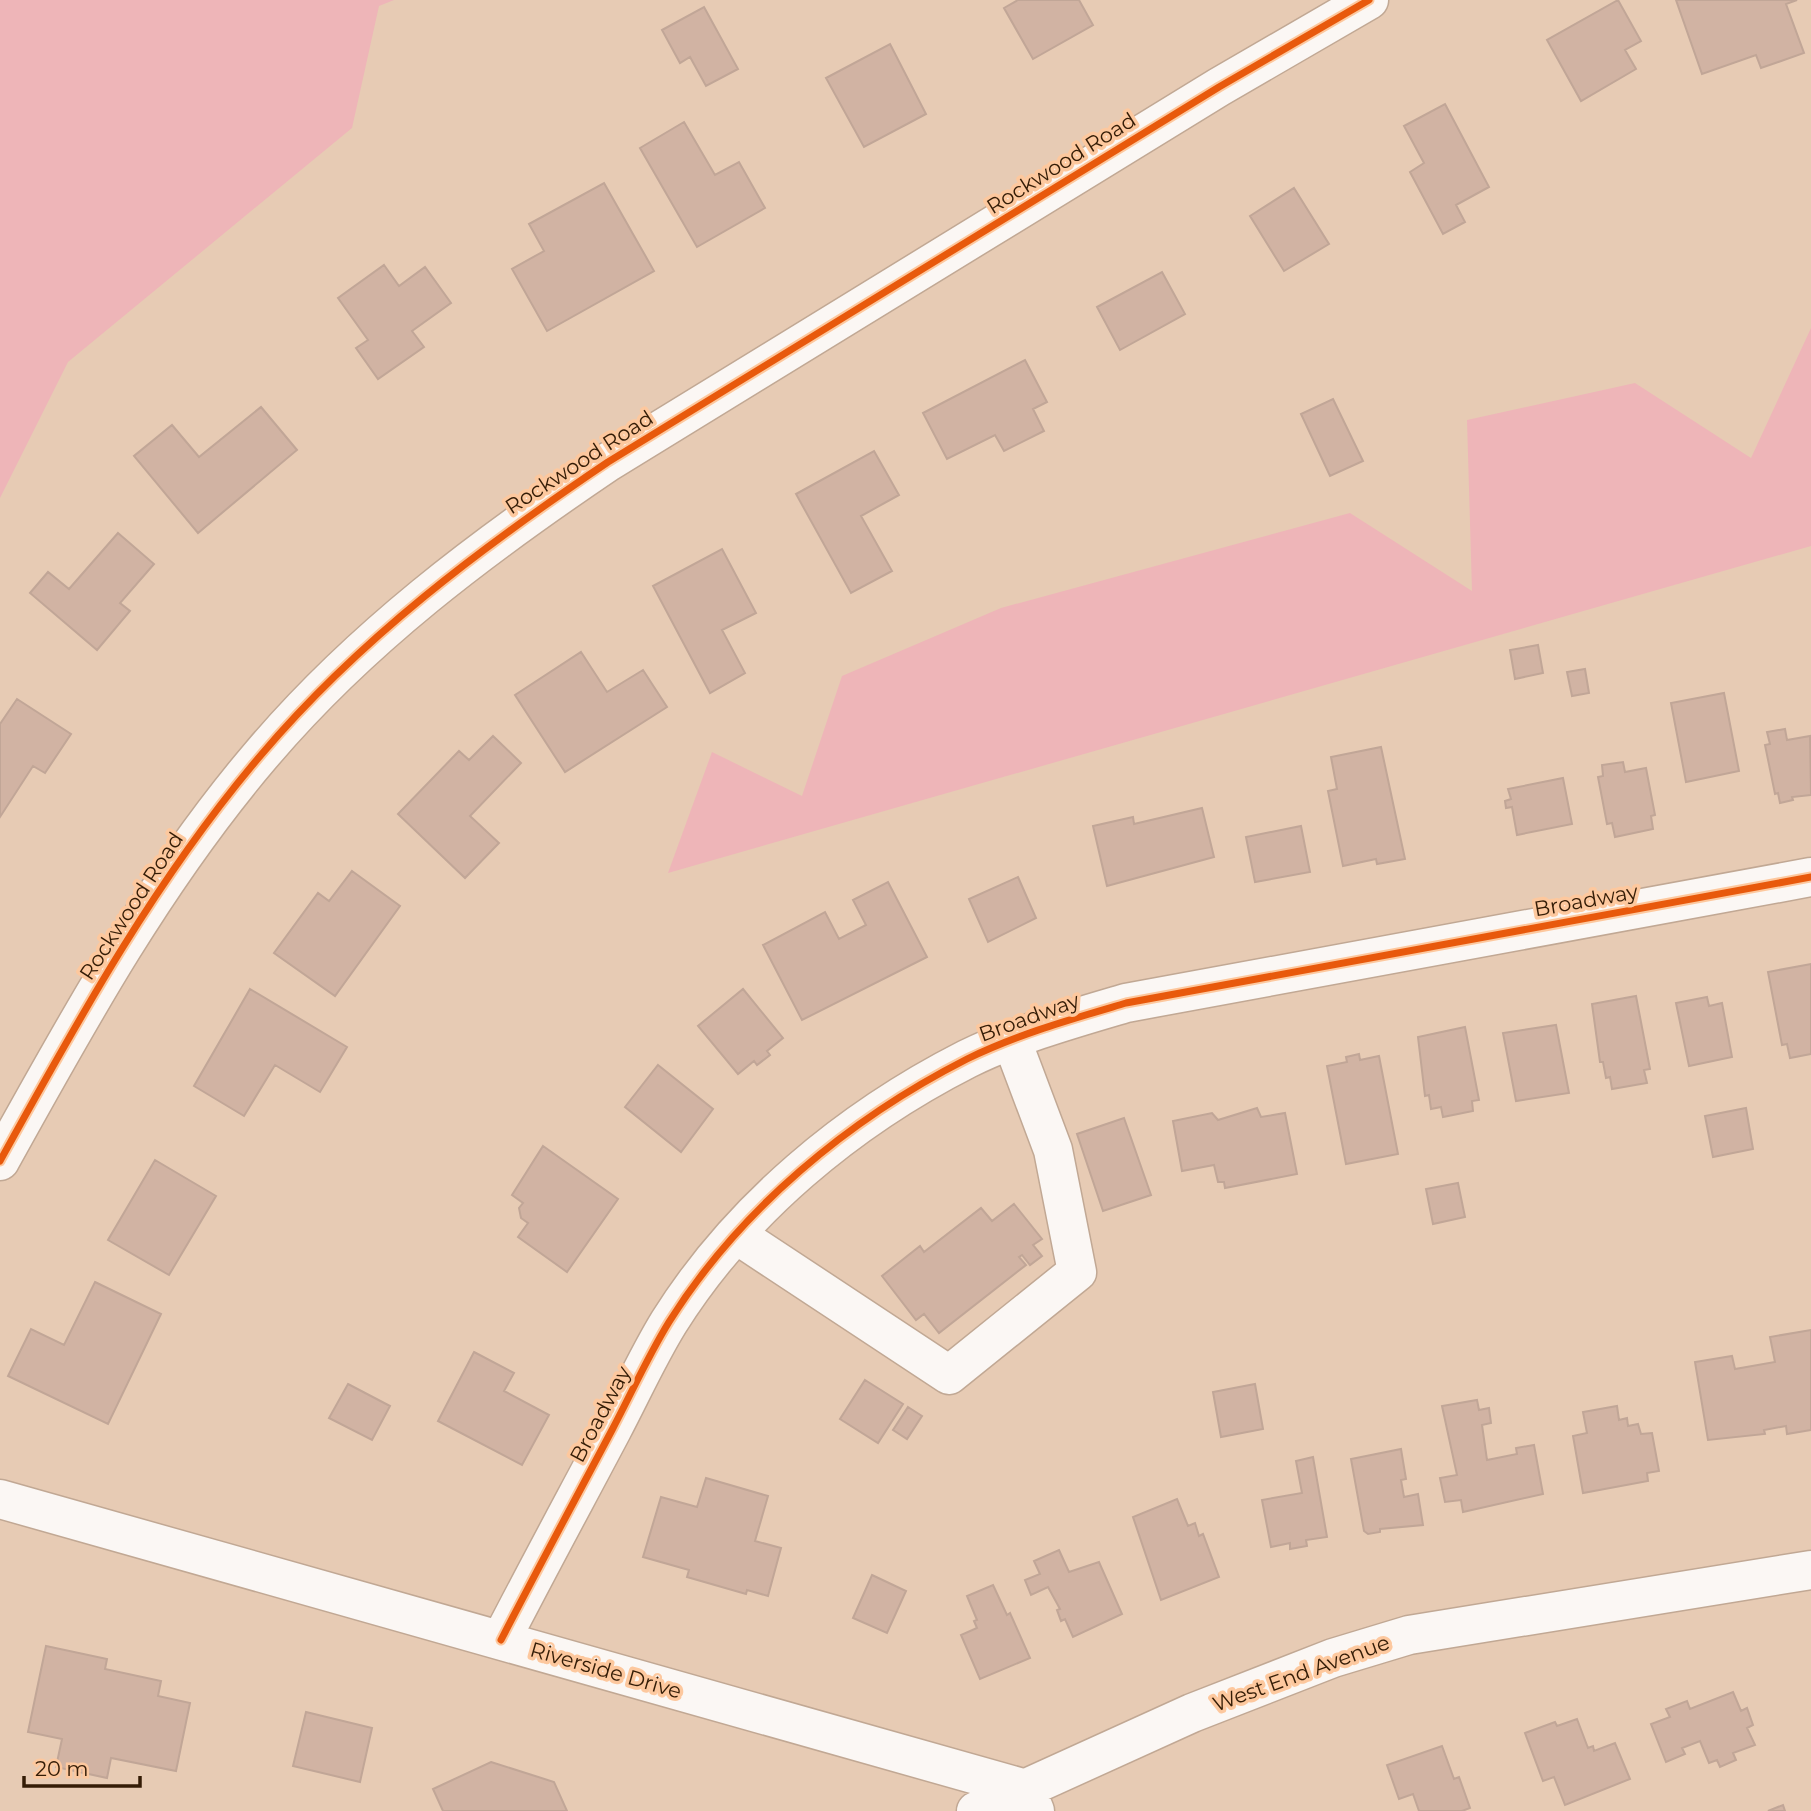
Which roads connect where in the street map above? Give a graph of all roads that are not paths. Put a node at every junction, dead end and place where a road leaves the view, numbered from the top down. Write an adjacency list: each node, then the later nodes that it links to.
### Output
1 (1369, 0): 4 (street, Rockwood Road)
2 (1811, 877): 3 (street, Broadway)
3 (1012, 1041): 5 (street, Broadway); 5 (street)
4 (0, 1161)
5 (737, 1235): 8 (street, Broadway)
6 (0, 1499): 8 (street, Riverside Drive)
7 (1811, 1570): 9 (street, West End Avenue)
8 (500, 1640): 9 (street, Riverside Drive)
9 (1031, 1800): 10 (street, West End Avenue)
10 (976, 1811)

